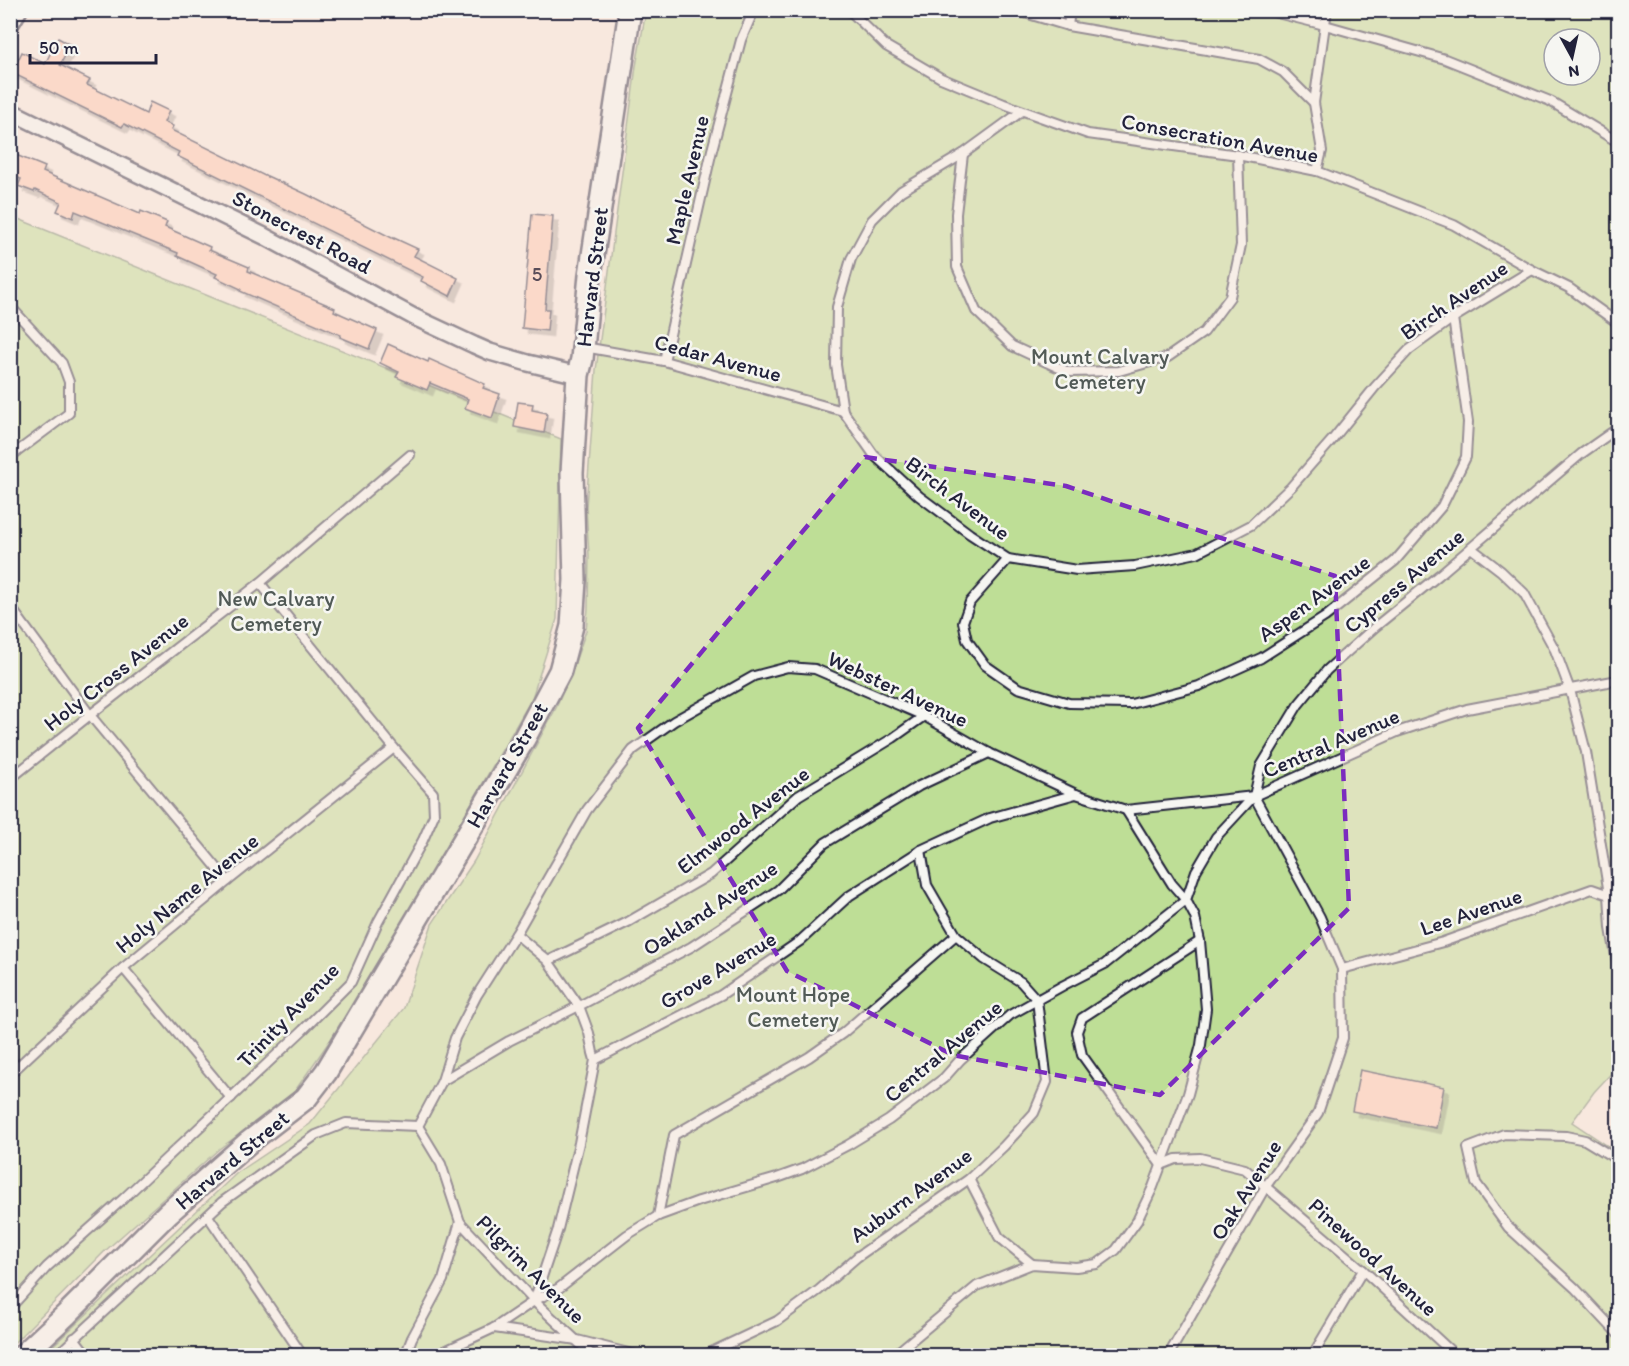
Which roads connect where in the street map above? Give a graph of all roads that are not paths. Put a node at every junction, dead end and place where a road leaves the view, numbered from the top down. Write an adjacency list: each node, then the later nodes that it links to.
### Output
1 (19, 10): 10 (street)
2 (630, 10): 23 (main road, Harvard Street)
3 (754, 10): 24 (lane, Maple Avenue)
4 (849, 10): 14 (lane, Consecration Avenue)
5 (1015, 10): 11 (lane)
6 (1070, 10): 11 (lane)
7 (1265, 10): 9 (lane)
8 (1327, 10): 9 (lane)
9 (1325, 25): 12 (lane); 15 (lane)
10 (10, 26)
11 (1068, 26): 12 (lane)
12 (1314, 103): 18 (lane)
13 (10, 111): 25 (street, Stonecrest Road)
14 (1022, 111): 16 (lane, Birch Avenue); 17 (lane, Consecration Avenue)
15 (1618, 142)
16 (963, 154): 17 (lane); 26 (lane, Birch Avenue)
17 (1238, 155): 18 (lane, Consecration Avenue)
18 (1317, 171): 19 (lane, Consecration Avenue)
19 (1532, 270): 21 (lane, Birch Avenue); 22 (lane, Consecration Avenue)
20 (10, 306): 29 (lane)
21 (1453, 318): 31 (lane, Birch Avenue); 31 (lane, Aspen Avenue)
22 (1618, 323)
23 (582, 347): 24 (lane, Cedar Avenue); 25 (main road, Harvard Street)
24 (664, 361): 26 (lane, Cedar Avenue)
25 (578, 375): 79 (main road, Harvard Street)
26 (843, 411): 31 (lane, Birch Avenue)
27 (1618, 428): 30 (lane, Cypress Avenue)
28 (410, 455): 32 (lane, Holy Cross Avenue)
29 (10, 458)
30 (1471, 548): 35 (lane); 42 (lane, Cypress Avenue)
31 (1008, 559)
32 (260, 583): 36 (lane, Holy Cross Avenue); 38 (lane, Trinity Avenue)
33 (10, 606): 36 (lane)
34 (1618, 680): 35 (lane, Central Avenue)
35 (1570, 690): 42 (lane, Central Avenue); 46 (lane)
36 (90, 715): 40 (lane, Holy Cross Avenue); 45 (lane)
37 (924, 716): 39 (lane, Webster Avenue); 49 (lane, Webster Avenue); 52 (lane, Elmwood Avenue)
38 (394, 748): 45 (lane, Holy Name Avenue); 61 (lane, Trinity Avenue)
39 (989, 753): 41 (lane, Webster Avenue); 57 (lane, Oakland Avenue)
40 (10, 779)
41 (1076, 794): 43 (lane, Webster Avenue); 44 (lane, Grove Avenue)
42 (1254, 796): 43 (lane, Webster Avenue); 48 (lane, Central Avenue); 55 (lane)
43 (1126, 810): 48 (lane)
44 (921, 850): 50 (lane); 58 (lane, Grove Avenue)
45 (228, 881): 53 (lane, Holy Name Avenue)
46 (1609, 894): 47 (lane); 54 (lane); 55 (lane, Lee Avenue)
47 (1618, 898)
48 (1186, 900): 51 (lane); 56 (lane, Central Avenue)
49 (516, 934): 52 (lane); 60 (lane, Webster Avenue)
50 (956, 935): 56 (lane); 68 (lane)
51 (1200, 941): 64 (lane); 64 (lane)
52 (548, 961): 57 (lane)
53 (123, 968): 59 (lane, Holy Name Avenue); 61 (lane)
54 (1618, 968)
55 (1342, 969): 66 (lane, Oak Avenue)
56 (1037, 1000): 65 (lane, Auburn Avenue); 68 (lane, Central Avenue)
57 (579, 1006): 58 (lane); 60 (lane, Oakland Avenue)
58 (595, 1060): 72 (lane)
59 (10, 1074)
60 (442, 1081): 62 (lane, Webster Avenue)
61 (231, 1098): 73 (lane, Trinity Avenue)
62 (418, 1126): 67 (lane); 69 (lane, Pilgrim Avenue)
63 (1618, 1160): 75 (lane)
64 (1161, 1165): 66 (lane, Pinewood Avenue); 70 (lane)
65 (969, 1179): 70 (lane); 78 (lane, Auburn Avenue)
66 (1266, 1186): 71 (lane, Pinewood Avenue); 89 (lane, Oak Avenue)
67 (208, 1215): 76 (lane); 82 (lane)
68 (658, 1216): 72 (lane, Central Avenue)
69 (460, 1222): 72 (lane, Pilgrim Avenue); 83 (lane, Pilgrim Avenue)
70 (1032, 1264): 88 (lane)
71 (1363, 1270): 90 (lane); 91 (lane, Pinewood Avenue)
72 (534, 1301): 74 (lane, Central Avenue); 77 (lane, Pilgrim Avenue)
73 (10, 1308)
74 (494, 1328): 77 (lane, Pilgrim Avenue); 84 (lane, Central Avenue)
75 (1618, 1334)
76 (74, 1338): 80 (lane); 81 (lane)
77 (577, 1341): 85 (lane, Pilgrim Avenue); 86 (lane, Pilgrim Avenue)
78 (712, 1354): 87 (lane, Auburn Avenue)
79 (22, 1356)
80 (56, 1356)
81 (88, 1356)
82 (303, 1356)
83 (405, 1356)
84 (434, 1356)
85 (593, 1356)
86 (640, 1356)
87 (703, 1356)
88 (892, 1356)
89 (1168, 1356)
90 (1312, 1356)
91 (1456, 1356)

